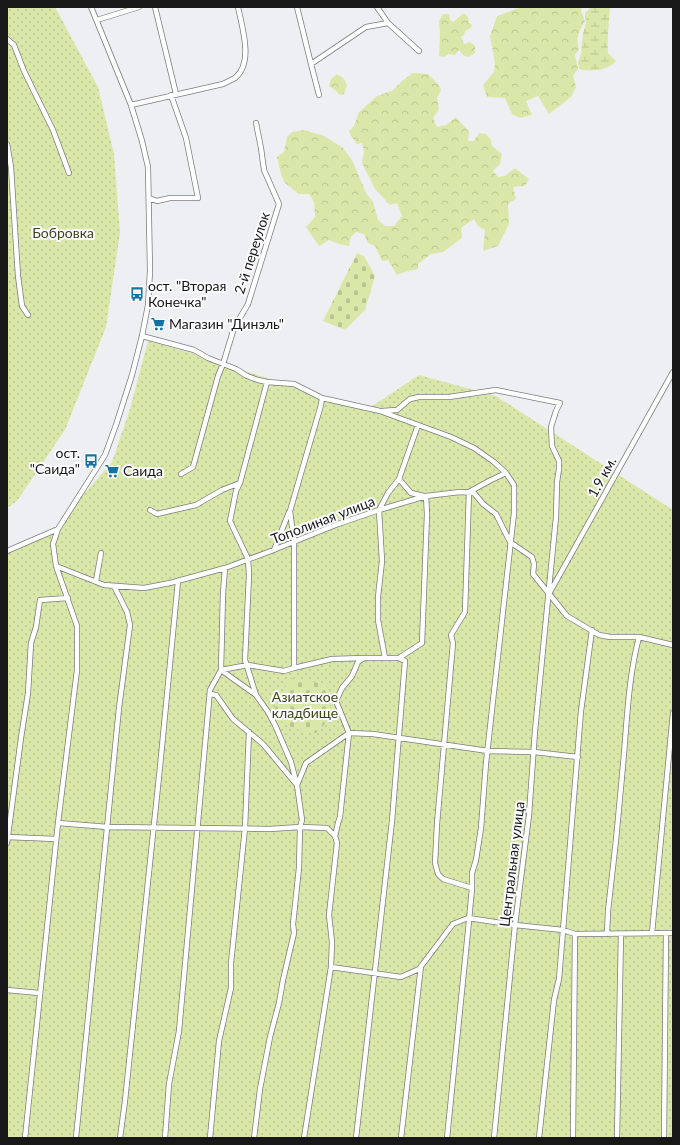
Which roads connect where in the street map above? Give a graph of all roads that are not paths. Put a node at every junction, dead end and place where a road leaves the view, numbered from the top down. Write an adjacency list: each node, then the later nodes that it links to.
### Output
1 (91, 7): 7 (street)
2 (139, 7): 7 (street)
3 (155, 7): 12 (street)
4 (238, 7): 12 (street)
5 (297, 7): 11 (street)
6 (377, 7): 8 (street)
7 (97, 20): 14 (street)
8 (388, 23): 10 (street); 11 (street)
9 (7, 39): 17 (street)
10 (419, 51)
11 (311, 64): 13 (street)
12 (174, 95): 14 (street); 19 (street)
13 (318, 95)
14 (131, 105): 19 (street)
15 (256, 123): 22 (street, 2-й переулок)
16 (7, 144): 18 (street)
17 (69, 173)
18 (10, 185): 20 (street)
19 (149, 198): 21 (street)
20 (28, 315)
21 (142, 336): 22 (street); 37 (street)
22 (223, 364): 24 (street); 29 (street, 2-й переулок)
23 (673, 372): 49 (street, 1.9 км.)
24 (267, 382): 25 (street); 31 (street)
25 (322, 398): 26 (street); 36 (street)
26 (380, 411): 27 (street); 49 (street, Центральная улица)
27 (418, 425): 28 (street); 30 (street)
28 (506, 473): 32 (street); 39 (street)
29 (181, 474)
30 (399, 479): 33 (street); 35 (street)
31 (240, 483): 34 (street); 43 (street)
32 (469, 492): 33 (street, Тополиная улица); 39 (street); 66 (street)
33 (426, 496): 35 (street, Тополиная улица); 56 (street)
34 (150, 510)
35 (380, 510): 38 (street, Тополиная улица); 55 (street)
36 (290, 511): 38 (street); 40 (street)
37 (58, 529): 41 (street); 44 (street)
38 (294, 542): 40 (street, Тополиная улица); 58 (street)
39 (510, 542): 49 (street); 67 (street)
40 (274, 550): 43 (street, Тополиная улица)
41 (7, 551)
42 (101, 553): 46 (street)
43 (248, 559): 45 (street, Тополиная улица); 57 (street)
44 (56, 566): 46 (street, Тополиная улица); 50 (street)
45 (225, 568): 47 (street, Тополиная улица); 59 (street)
46 (96, 581): 48 (street, Тополиная улица)
47 (178, 581): 48 (street, Тополиная улица); 74 (street)
48 (114, 586): 73 (street)
49 (550, 593): 51 (street); 68 (street, Центральная улица)
50 (68, 598): 71 (street); 80 (street)
51 (592, 630): 52 (street); 69 (street)
52 (639, 638): 53 (street); 91 (street)
53 (673, 646)
54 (364, 658): 55 (street); 58 (street); 64 (street)
55 (385, 658): 56 (street)
56 (399, 658): 65 (street)
57 (248, 665): 58 (street); 59 (street); 61 (street)
58 (294, 668)
59 (221, 670): 60 (street); 61 (street)
60 (210, 694): 63 (street); 76 (street)
61 (256, 695): 70 (street)
62 (673, 713): 87 (street)
63 (249, 732): 70 (street); 77 (street)
64 (349, 733): 65 (street); 70 (street); 72 (street)
65 (399, 739): 66 (street); 95 (street)
66 (444, 745): 67 (street); 83 (street)
67 (488, 750): 68 (street); 83 (street)
68 (534, 752): 69 (street); 85 (street, Центральная улица)
69 (578, 757): 86 (street)
70 (297, 785): 75 (street)
71 (58, 823): 73 (street); 81 (street)
72 (338, 823): 78 (street); 79 (street)
73 (108, 827): 74 (street); 99 (street)
74 (153, 827): 76 (street); 100 (street)
75 (300, 827): 77 (street); 78 (street); 103 (street)
76 (198, 828): 77 (street); 101 (street)
77 (244, 828): 102 (street)
78 (327, 828): 79 (street)
79 (335, 836): 94 (street)
80 (7, 837): 81 (street); 82 (street)
81 (56, 838): 97 (street)
82 (7, 843)
83 (472, 888): 84 (street)
84 (468, 918): 85 (street); 93 (street); 107 (street)
85 (515, 925): 86 (street); 108 (street, Центральная улица)
86 (563, 930): 90 (street); 109 (street)
87 (652, 933): 88 (street); 92 (street)
88 (666, 933): 89 (street); 112 (street)
89 (673, 933)
90 (575, 934): 91 (street); 110 (street)
91 (607, 934): 92 (street)
92 (621, 934): 111 (street)
93 (421, 966): 95 (street); 106 (street)
94 (331, 967): 95 (street); 104 (street)
95 (375, 974): 105 (street)
96 (7, 990): 97 (street)
97 (39, 993): 98 (street)
98 (25, 1138)
99 (76, 1138)
100 (120, 1138)
101 (165, 1138)
102 (210, 1138)
103 (254, 1138)
104 (304, 1138)
105 (356, 1138)
106 (401, 1138)
107 (447, 1138)
108 (494, 1138)
109 (539, 1138)
110 (573, 1138)
111 (618, 1138)
112 (664, 1138)

